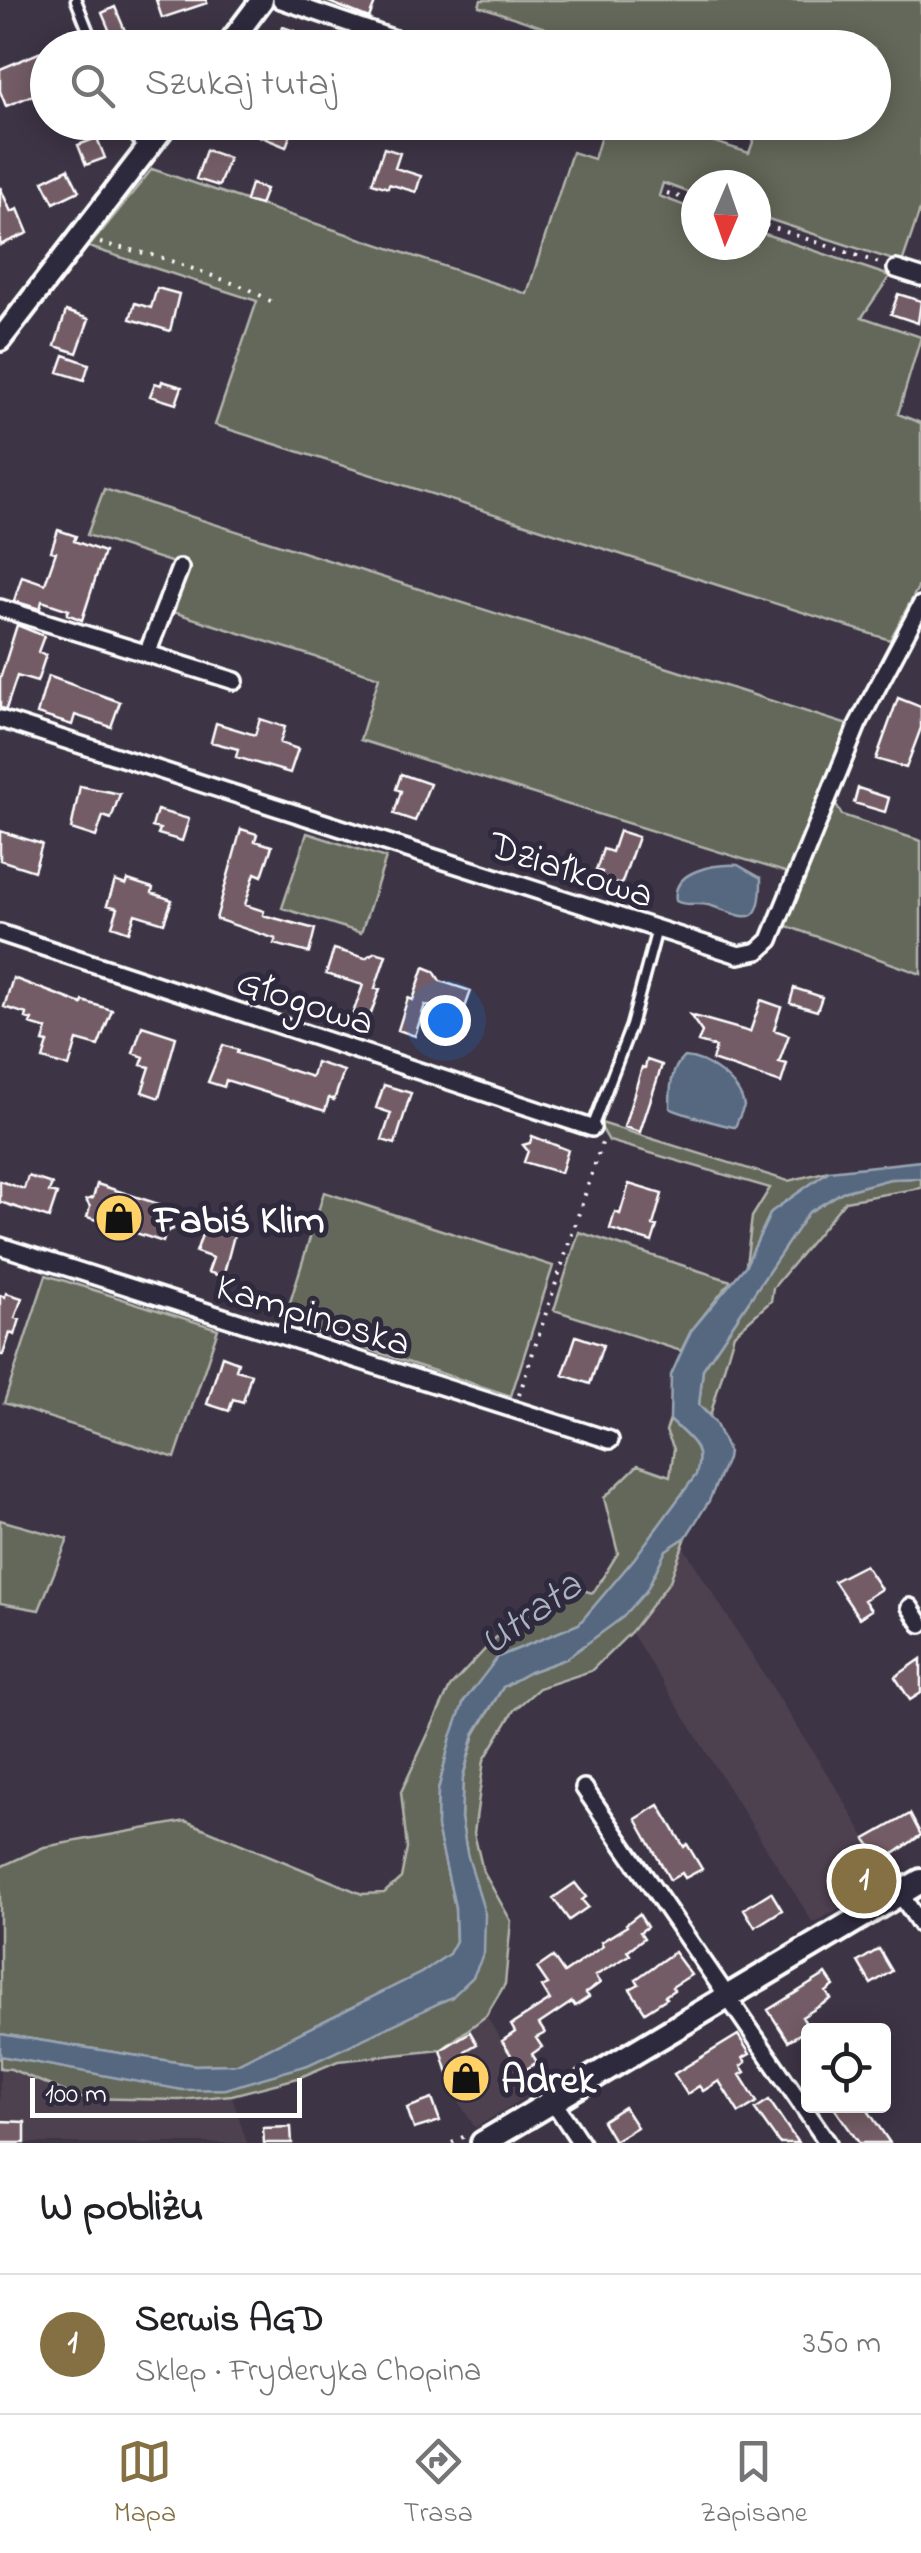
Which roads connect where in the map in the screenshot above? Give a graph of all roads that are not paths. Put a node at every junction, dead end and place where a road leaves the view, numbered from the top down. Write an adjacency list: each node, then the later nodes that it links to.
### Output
1 (76, 0): 4 (lane)
2 (281, 0): 6 (street)
3 (254, 3): 5 (street)
4 (88, 30)
5 (237, 30)
6 (368, 30)
7 (136, 140): 9 (lane)
8 (155, 140): 9 (street)
9 (146, 152): 12 (street)
10 (896, 269): 11 (street)
11 (921, 277)
12 (0, 340)
13 (180, 568): 16 (street)
14 (921, 605): 19 (street, Działkowa)
15 (0, 608): 16 (street)
16 (147, 654): 17 (street)
17 (235, 682)
18 (0, 719): 19 (street, Działkowa)
19 (657, 929): 21 (lane)
20 (0, 933): 21 (street, Głogowa)
21 (592, 1128)
22 (0, 1246): 23 (street, Kampinoska)
23 (610, 1440)
24 (910, 1608): 25 (street)
25 (921, 1624)
26 (584, 1788): 30 (street)
27 (921, 1881): 28 (main road)
28 (899, 1892): 29 (street); 30 (main road)
29 (921, 1926)
30 (729, 1996): 31 (main road); 34 (street)
31 (553, 2101): 32 (main road); 33 (street)
32 (483, 2143)
33 (582, 2143)
34 (828, 2143)

